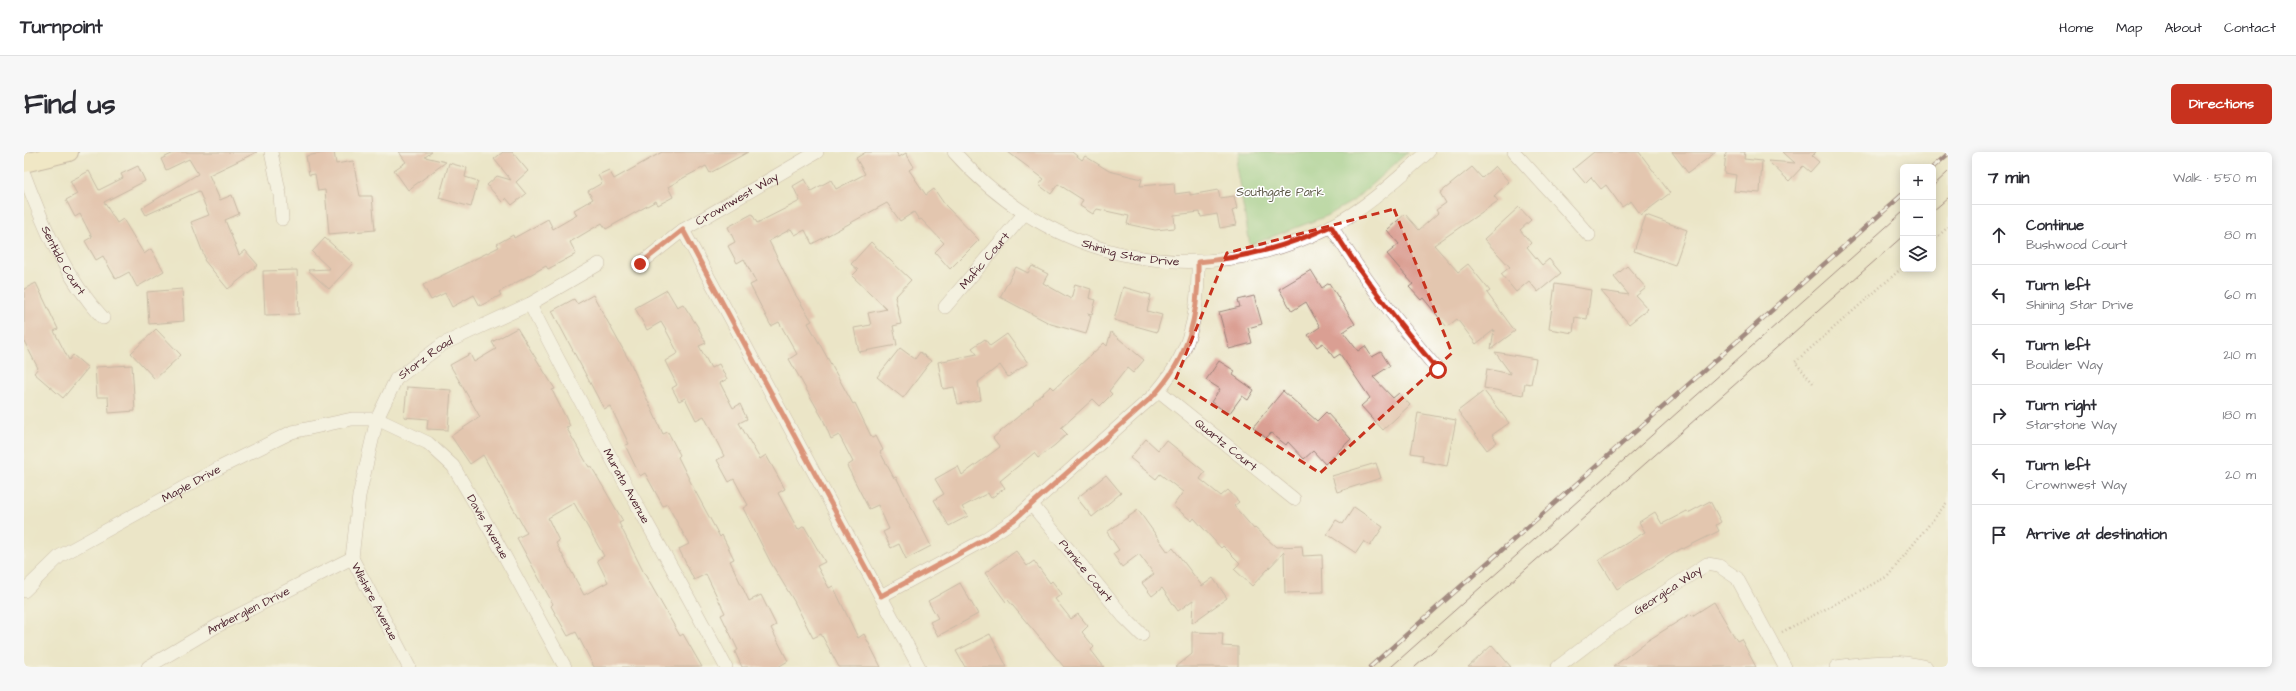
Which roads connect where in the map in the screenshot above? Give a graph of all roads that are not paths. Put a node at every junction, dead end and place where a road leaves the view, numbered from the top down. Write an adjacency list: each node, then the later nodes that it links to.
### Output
1 (69, 152): 7 (street)
2 (271, 152): 10 (street)
3 (817, 152): 12 (street, Crownwest Way)
4 (954, 152): 9 (street, Shining Star Drive)
5 (1428, 152): 11 (street, Shining Star Drive)
6 (1514, 152): 13 (street)
7 (24, 162)
8 (24, 174): 19 (street, Sentido Court)
9 (1024, 214): 14 (street, Shining Star Drive); 18 (street, Mafic Court)
10 (282, 219)
11 (1331, 226): 14 (street, Shining Star Drive); 20 (street)
12 (683, 230): 16 (street, Crownwest Way); 27 (street)
13 (1589, 235)
14 (1198, 262): 21 (street)
15 (599, 264): 17 (street, Storz Road)
16 (640, 264)
17 (530, 304): 22 (street, Storz Road); 32 (street, Murata Avenue)
18 (945, 307)
19 (103, 318)
20 (1438, 370)
21 (1158, 391): 23 (street, Quartz Court); 24 (street)
22 (377, 419): 25 (street, Storz Road); 26 (street, Maple Drive); 31 (street, Davis Avenue)
23 (1294, 500)
24 (1032, 505): 27 (street); 28 (street, Pumice Court)
25 (352, 558): 29 (street, Amberglen Drive); 30 (street, Wilshire Avenue)
26 (24, 591)
27 (881, 596): 33 (street)
28 (1142, 635)
29 (148, 667)
30 (408, 667)
31 (565, 667)
32 (726, 667)
33 (920, 667)
34 (1558, 667): 35 (street, Georgica Way)
35 (1784, 667)
36 (1836, 667): 37 (street)
37 (1926, 667)

